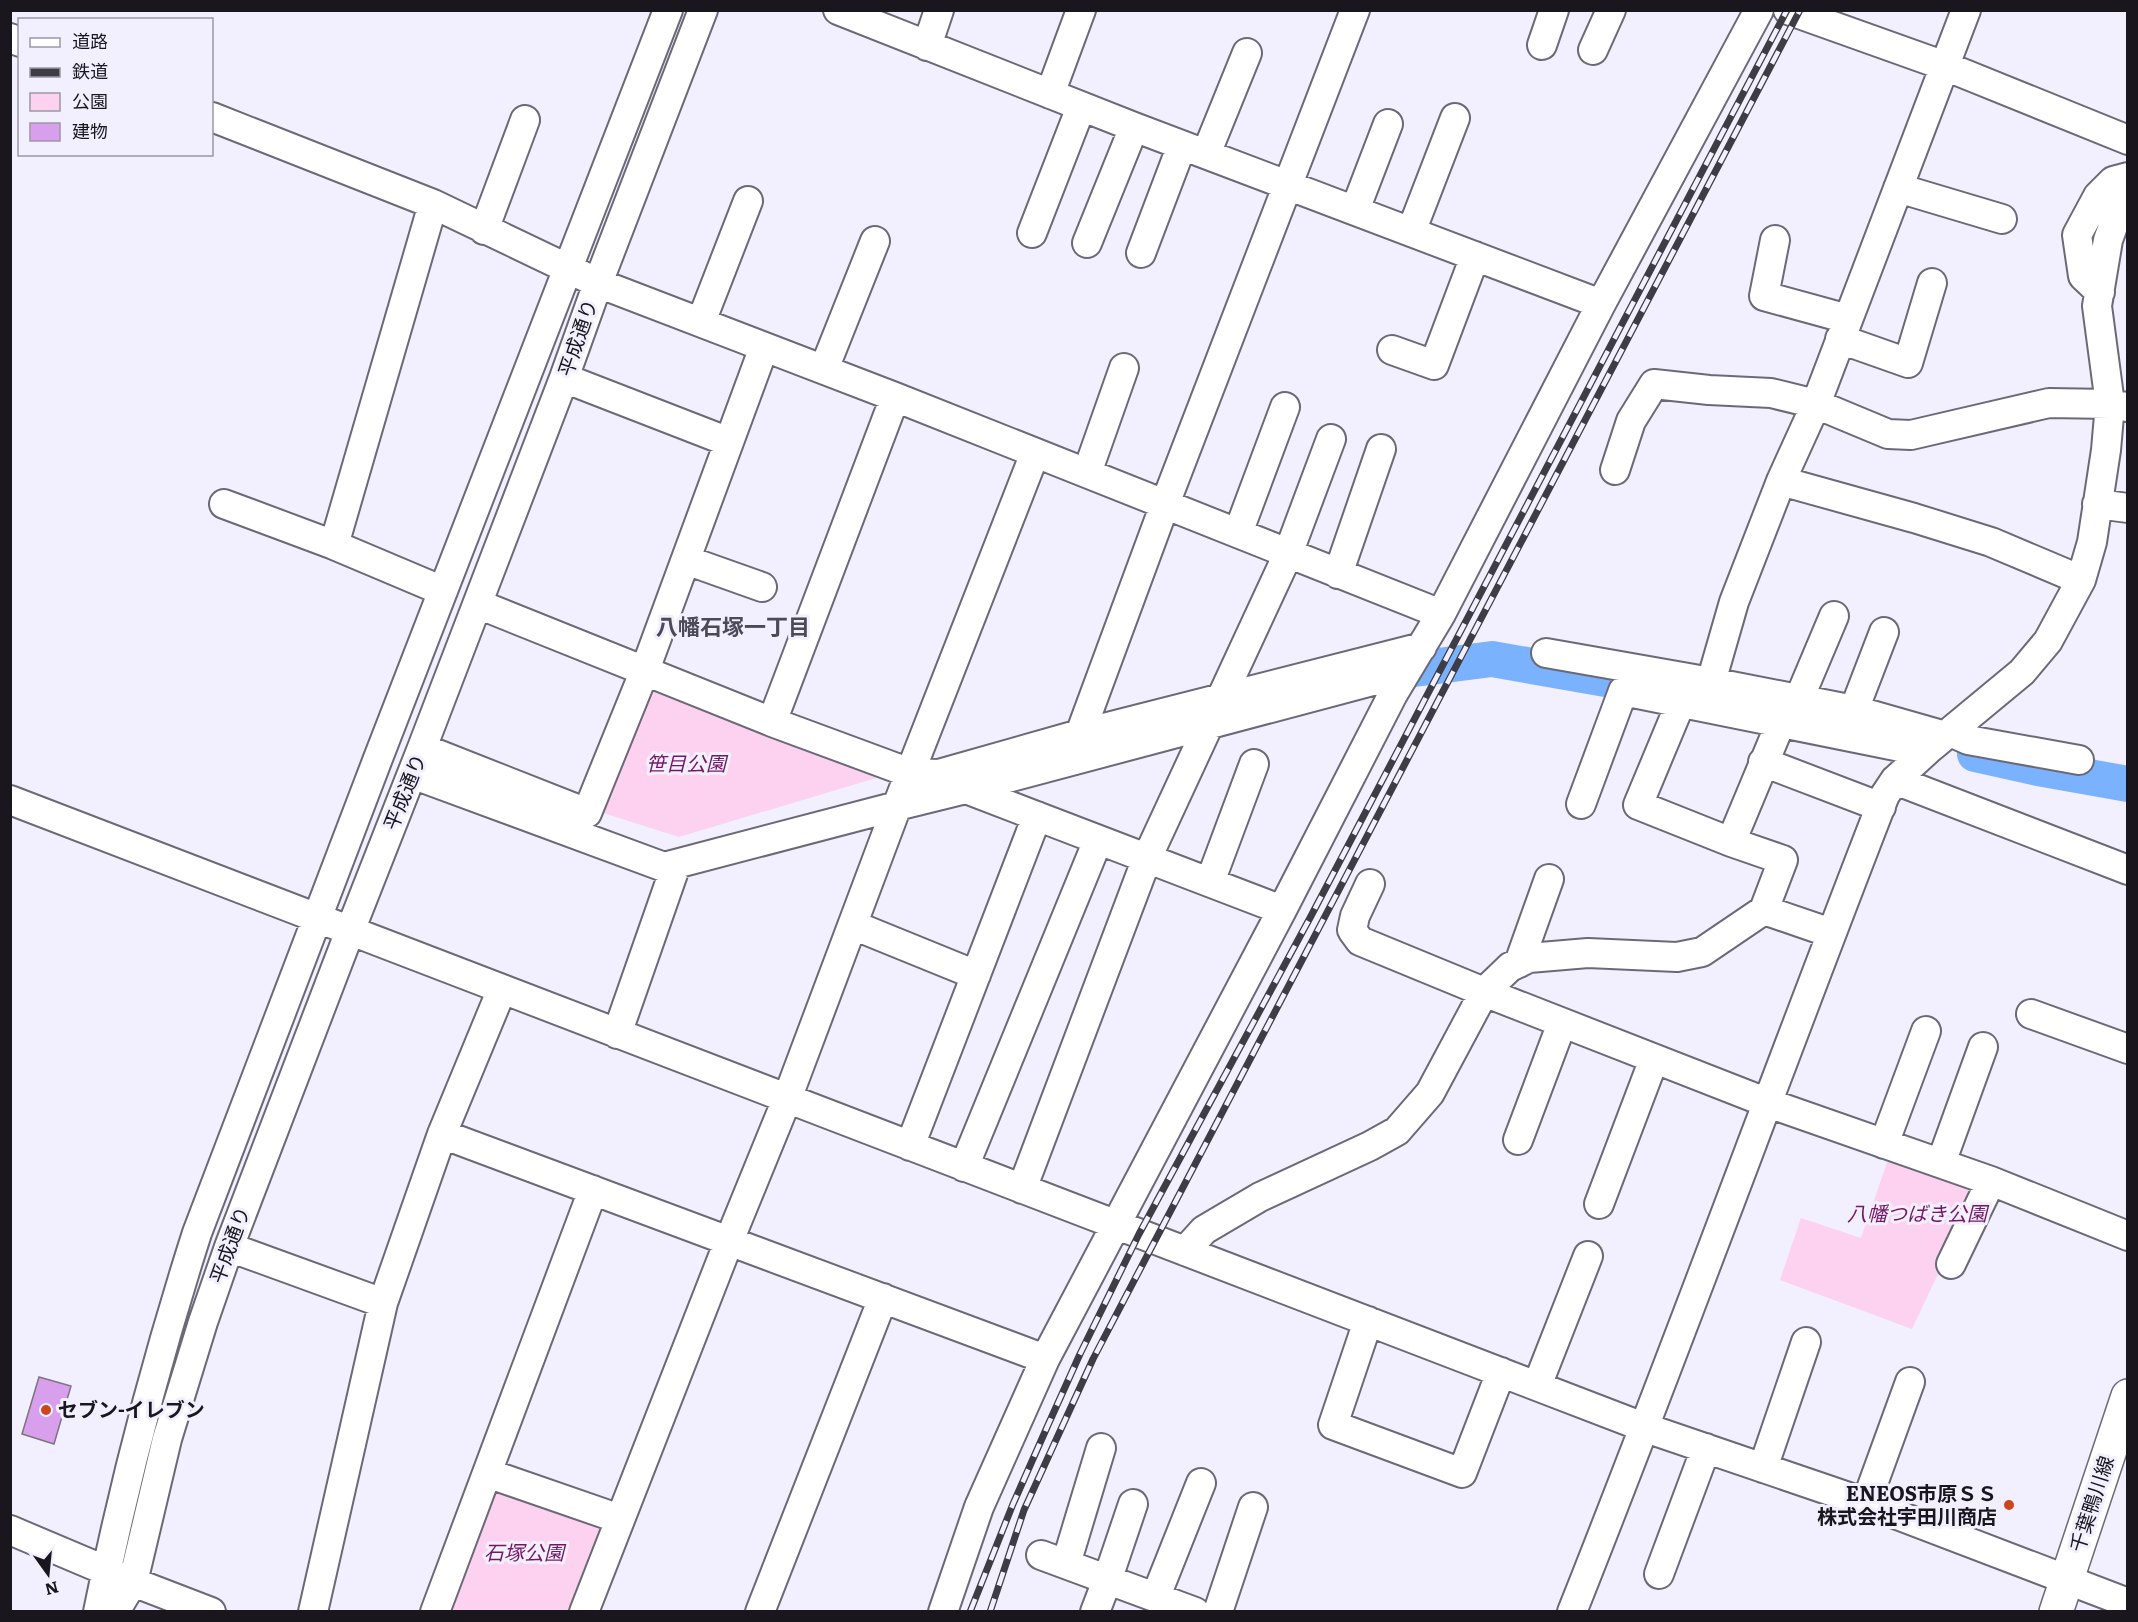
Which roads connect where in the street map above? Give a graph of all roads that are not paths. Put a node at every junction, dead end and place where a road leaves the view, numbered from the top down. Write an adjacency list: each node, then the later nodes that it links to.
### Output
1 (668, 10): 42 (street, 平成通り)
2 (703, 10): 43 (street, 平成通り)
3 (838, 10): 13 (street)
4 (939, 10): 13 (street)
5 (1081, 10): 17 (street)
6 (1355, 10): 27 (street)
7 (1554, 10): 12 (street)
8 (1611, 10): 14 (street)
9 (1759, 10): 46 (street)
10 (1788, 10): 16 (street)
11 (1966, 10): 16 (street)
12 (1542, 45)
13 (927, 46): 17 (street)
14 (1593, 50)
15 (1246, 53): 25 (street)
16 (1945, 66): 24 (street); 29 (street)
17 (1050, 94): 18 (street)
18 (1081, 107): 23 (street); 36 (street)
19 (213, 117): 31 (street)
20 (1455, 118): 35 (street)
21 (525, 120): 34 (street)
22 (1388, 124): 32 (street)
23 (1134, 127): 25 (street); 39 (street)
24 (2127, 140)
25 (1194, 150): 27 (street); 40 (street)
26 (2127, 177): 45 (street)
27 (1289, 185): 32 (street); 66 (street)
28 (2127, 185): 45 (street)
29 (1898, 189): 33 (street); 48 (street)
30 (748, 201): 47 (street)
31 (433, 204): 34 (street); 70 (street)
32 (1354, 210): 35 (street)
33 (2002, 219)
34 (484, 230): 42 (street)
35 (1411, 232): 41 (street)
36 (1032, 233)
37 (1775, 240): 48 (street)
38 (875, 241): 52 (street)
39 (1086, 243)
40 (1141, 253)
41 (1475, 256): 46 (street); 50 (street)
42 (568, 269): 43 (street); 76 (street, 平成通り)
43 (598, 283): 47 (street); 53 (street, 平成通り)
44 (1932, 283): 48 (street)
45 (2100, 292): 56 (street)
46 (1601, 304): 78 (street)
47 (701, 322): 49 (street)
48 (1844, 329): 55 (street)
49 (764, 347): 52 (street); 59 (street)
50 (1392, 350)
51 (1125, 368): 63 (street)
52 (824, 369): 54 (street)
53 (564, 378): 59 (street); 77 (street, 平成通り)
54 (895, 397): 61 (street); 90 (street)
55 (1816, 404): 56 (street); 62 (street); 64 (street)
56 (2119, 405): 67 (street)
57 (1285, 407): 69 (street)
58 (1331, 439): 71 (street)
59 (729, 442): 72 (street)
60 (1381, 449): 73 (street)
61 (1035, 453): 63 (street); 99 (street)
62 (1616, 470)
63 (1087, 473): 66 (street)
64 (1781, 481): 74 (street); 85 (street)
65 (224, 504): 70 (street)
66 (1165, 504): 69 (street); 93 (street)
67 (2097, 504): 68 (street); 74 (street)
68 (2127, 508)
69 (1238, 533): 71 (street)
70 (334, 545): 76 (street)
71 (1288, 554): 73 (street); 86 (street)
72 (686, 560): 75 (street); 83 (street)
73 (1338, 574): 78 (street)
74 (2081, 580): 94 (street)
75 (762, 587)
76 (443, 591): 117 (street, 平成通り)
77 (478, 604): 83 (street); 96 (street, 平成通り)
78 (1441, 614): 81 (street)
79 (1834, 616): 87 (street)
80 (1884, 632): 89 (street)
81 (1422, 647): 84 (street); 86 (street)
82 (1546, 653): 85 (street)
83 (645, 670): 90 (street); 96 (street)
84 (1406, 672): 92 (street); 115 (street)
85 (1711, 682): 87 (street)
86 (1222, 697): 92 (street); 93 (street)
87 (1799, 699): 89 (street)
88 (1681, 702): 91 (street); 103 (street); 108 (street)
89 (1854, 710): 94 (street)
90 (772, 722): 99 (street)
91 (1781, 722): 94 (street); 97 (street)
92 (1207, 726): 101 (street); 109 (street)
93 (1080, 734): 99 (street)
94 (1937, 742): 95 (street); 100 (street)
95 (2079, 760)
96 (417, 761): 110 (street); 119 (street, 平成通り)
97 (1763, 762): 105 (street); 108 (street)
98 (1254, 764): 113 (street)
99 (910, 773): 104 (street)
100 (1894, 780): 105 (street); 111 (street)
101 (966, 789): 104 (street); 106 (street)
102 (10, 800): 117 (street)
103 (1581, 804)
104 (897, 806): 110 (street); 118 (street)
105 (1881, 807): 120 (street)
106 (1037, 816): 107 (street); 122 (street)
107 (1098, 840): 109 (street); 139 (street)
108 (1731, 842): 116 (street)
109 (1147, 858): 113 (street); 141 (street)
110 (676, 865): 128 (street)
111 (2127, 870)
112 (1549, 879): 121 (street)
113 (1210, 882): 115 (street)
114 (1370, 884): 124 (street)
115 (1282, 910): 144 (street)
116 (1764, 910): 120 (street); 121 (street)
117 (316, 918): 119 (street); 171 (street, 平成通り)
118 (853, 925): 122 (street); 132 (street)
119 (350, 931): 123 (street); 147 (street, 平成通り)
120 (1831, 933): 133 (street)
121 (1518, 963): 124 (street)
122 (976, 975): 137 (street)
123 (502, 989): 128 (street); 134 (street)
124 (1484, 992): 126 (street); 148 (street)
125 (2031, 1014): 130 (street)
126 (1562, 1023): 131 (street); 135 (street)
127 (1926, 1031): 136 (street)
128 (617, 1034): 132 (street)
129 (1983, 1047): 138 (street)
130 (2127, 1049)
131 (1654, 1059): 133 (street); 143 (street)
132 (788, 1099): 137 (street); 146 (street)
133 (1768, 1103): 136 (street); 160 (street)
134 (442, 1134): 142 (street); 152 (street)
135 (1518, 1140)
136 (1884, 1144): 138 (street)
137 (910, 1146): 139 (street)
138 (1941, 1163): 140 (street)
139 (964, 1167): 141 (street)
140 (1991, 1181): 145 (street); 150 (street)
141 (1022, 1189): 144 (street)
142 (592, 1190): 146 (street); 164 (street)
143 (1599, 1204)
144 (1117, 1226): 148 (street); 155 (street)
145 (2127, 1236)
146 (729, 1241): 151 (street); 169 (street)
147 (229, 1247): 152 (street); 175 (street, 平成通り)
148 (1185, 1251): 153 (street)
149 (1588, 1256): 158 (street)
150 (1952, 1264)
151 (883, 1298): 155 (street); 184 (street)
152 (383, 1303): 181 (street)
153 (1368, 1321): 156 (street); 156 (street)
154 (1806, 1342): 163 (street)
155 (1045, 1359): 185 (street)
156 (1500, 1372): 158 (street)
157 (1910, 1382): 166 (street)
158 (1537, 1386): 160 (street)
159 (2126, 1406): 174 (main road, 千葉鴨川線)
160 (1646, 1428): 162 (street); 188 (street)
161 (1101, 1448): 173 (street)
162 (1706, 1448): 163 (street); 172 (street)
163 (1763, 1468): 166 (street)
164 (487, 1473): 169 (street); 182 (street)
165 (1201, 1483): 177 (street)
166 (1866, 1503): 174 (street)
167 (1133, 1504): 173 (street)
168 (1253, 1507): 187 (street)
169 (620, 1519): 183 (street)
170 (10, 1530): 171 (street)
171 (106, 1570): 175 (street); 178 (street, 平成通り)
172 (1659, 1574)
173 (1108, 1578): 177 (street); 186 (street)
174 (2067, 1580): 176 (street); 189 (main road, 千葉鴨川線)
175 (133, 1582): 179 (street, 平成通り); 180 (street)
176 (2127, 1604)
177 (1174, 1606)
178 (98, 1611)
179 (118, 1611)
180 (211, 1611)
181 (314, 1611)
182 (435, 1611)
183 (584, 1611)
184 (760, 1611)
185 (943, 1611)
186 (1095, 1611)
187 (1218, 1611)
188 (1572, 1611)
189 (2056, 1611)

